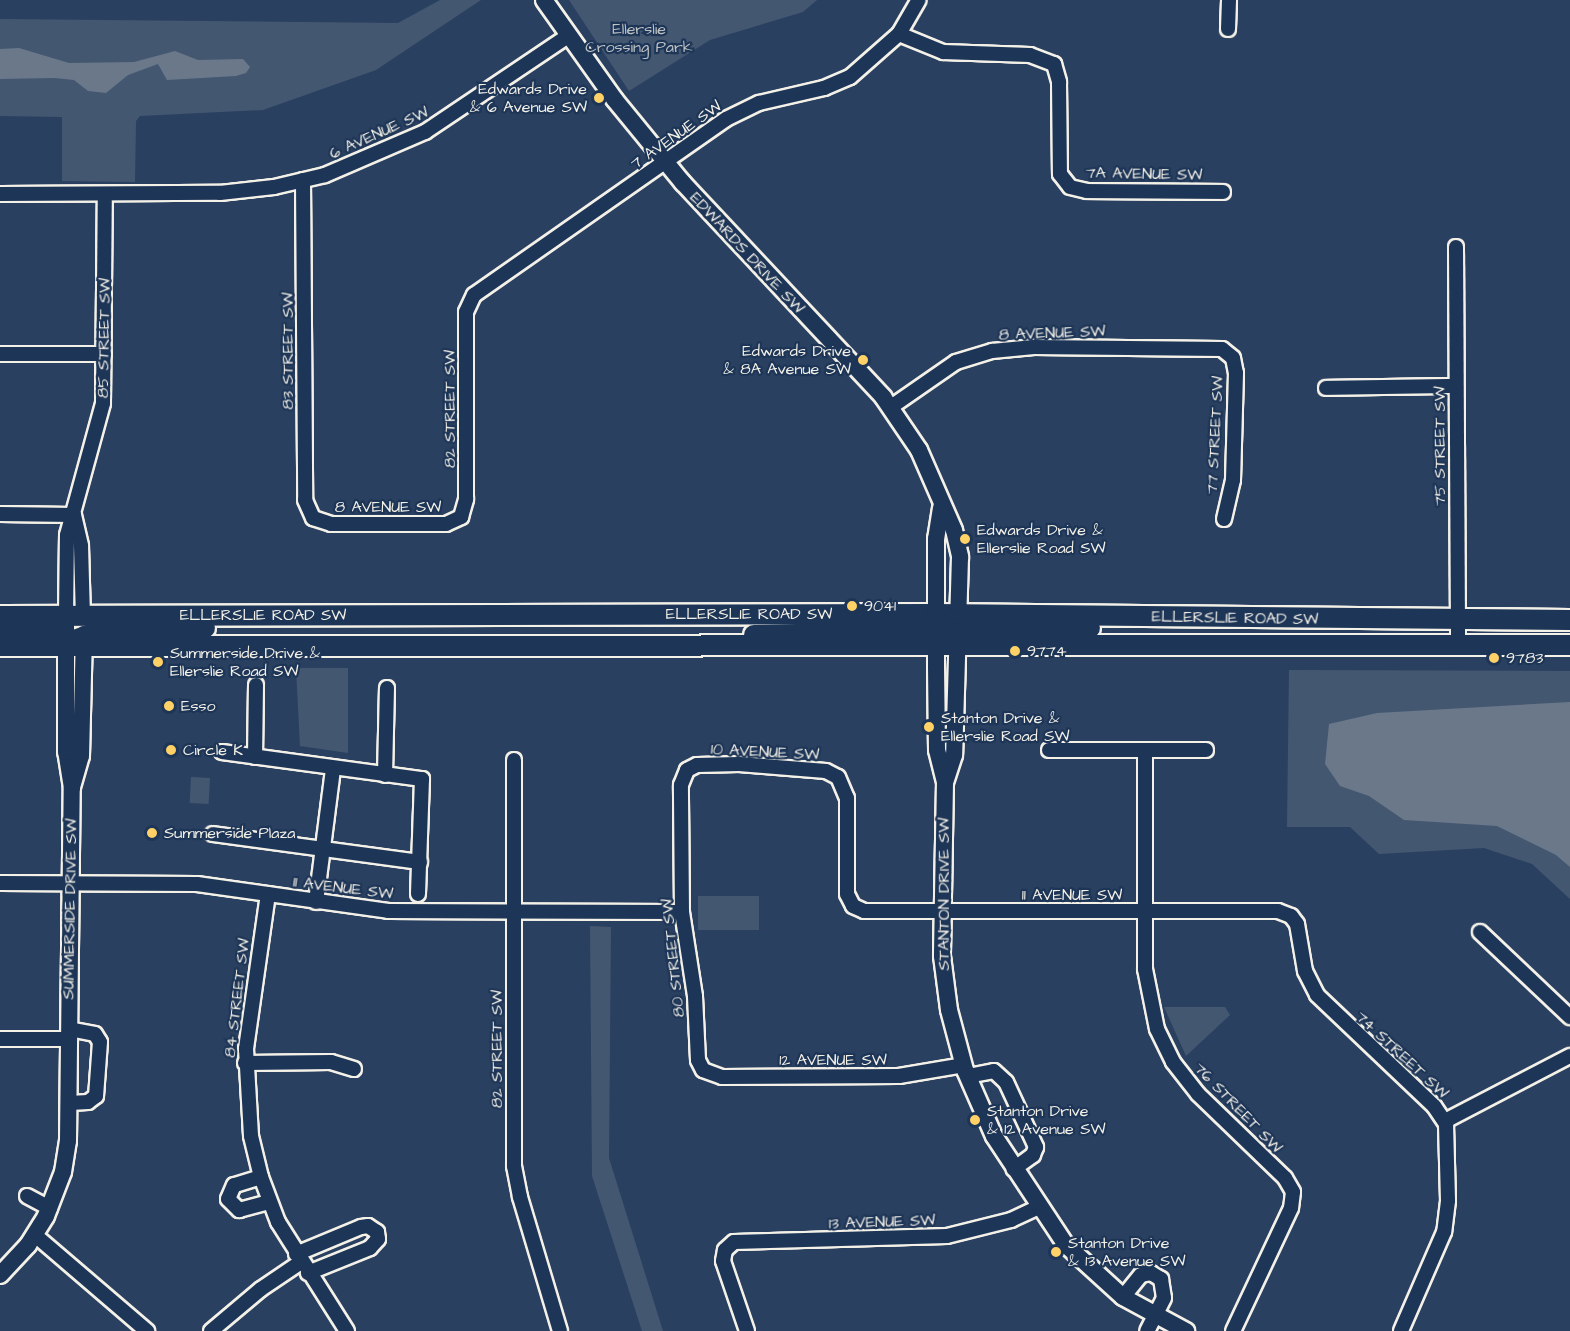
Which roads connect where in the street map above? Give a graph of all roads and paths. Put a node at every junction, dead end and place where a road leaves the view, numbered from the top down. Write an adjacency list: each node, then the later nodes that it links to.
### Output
1 (544, 0): 6 (street, EDWARDS DRIVE SW)
2 (919, 0): 5 (street, 7 AVENUE SW)
3 (1228, 0): 4 (street)
4 (1228, 28)
5 (899, 34): 7 (street, 7 AVENUE SW); 9 (street, 7A AVENUE SW)
6 (568, 36): 7 (street, EDWARDS DRIVE SW); 8 (street, 6 AVENUE SW)
7 (665, 162): 13 (street, 7 AVENUE SW); 19 (street, EDWARDS DRIVE SW)
8 (303, 180): 11 (street, 6 AVENUE SW); 24 (street, 83 STREET SW)
9 (1223, 192)
10 (0, 194): 11 (street, 6 AVENUE SW)
11 (105, 194): 16 (street, 85 STREET SW)
12 (1456, 248): 17 (street, 75 STREET SW)
13 (470, 300): 23 (street, 82 STREET SW)
14 (1229, 353): 19 (street, 8 AVENUE SW); 25 (street, 77 STREET SW)
15 (0, 354): 16 (street)
16 (104, 354): 22 (street, 85 STREET SW)
17 (1456, 386): 18 (street); 27 (street, 75 STREET SW)
18 (1326, 388)
19 (891, 406): 20 (street, EDWARDS DRIVE SW)
20 (941, 508): 31 (street, EDWARDS DRIVE SW); 32 (street, EDWARDS DRIVE SW)
21 (0, 514): 22 (street)
22 (74, 514): 30 (street, 85 STREET SW)
23 (461, 517): 24 (street, 8 AVENUE SW)
24 (313, 518)
25 (1224, 519)
26 (0, 616): 30 (main road, ELLERSLIE ROAD SW)
27 (1458, 619): 28 (main road, ELLERSLIE ROAD SW); 32 (main road, ELLERSLIE ROAD SW); 33 (street, 75 STREET SW)
28 (1570, 620)
29 (0, 631): 30 (main road)
30 (75, 631): 31 (main road, ELLERSLIE ROAD SW); 31 (main road, ELLERSLIE ROAD SW); 35 (main road, ELLERSLIE ROAD SW); 52 (street, SUMMERSIDE DRIVE SW)
31 (937, 631): 32 (main road, ELLERSLIE ROAD SW); 32 (main road); 47 (street, STANTON DRIVE SW)
32 (960, 631): 33 (main road, ELLERSLIE ROAD SW); 47 (street, STANTON DRIVE SW)
33 (1458, 644): 34 (main road, ELLERSLIE ROAD SW)
34 (1570, 645)
35 (0, 646)
36 (256, 685): 42 (street)
37 (387, 688): 46 (street)
38 (1049, 750): 39 (street)
39 (1145, 750): 40 (street); 57 (street, 76 STREET SW)
40 (1206, 750)
41 (222, 752): 42 (street)
42 (255, 757): 44 (street)
43 (514, 760): 58 (street, 82 STREET SW)
44 (333, 769): 46 (street); 49 (street)
45 (687, 770): 56 (street, 10 AVENUE SW); 59 (street, 80 STREET SW)
46 (386, 775): 50 (street)
47 (945, 782): 60 (street, STANTON DRIVE SW)
48 (213, 834): 49 (street)
49 (324, 850): 50 (street); 55 (street)
50 (420, 862): 54 (street)
51 (0, 883): 52 (street, 11 AVENUE SW)
52 (70, 883): 53 (street, 11 AVENUE SW); 64 (street, SUMMERSIDE DRIVE SW)
53 (268, 894): 55 (street, 11 AVENUE SW); 67 (street, 84 STREET SW)
54 (418, 894)
55 (316, 902): 58 (street, 11 AVENUE SW)
56 (853, 906): 60 (street, 11 AVENUE SW)
57 (1145, 911): 60 (street, 11 AVENUE SW); 61 (street, 11 AVENUE SW); 90 (street, 76 STREET SW)
58 (514, 912): 59 (street, 11 AVENUE SW); 87 (street, 82 STREET SW)
59 (682, 912): 70 (street, 80 STREET SW)
60 (941, 912): 69 (street, STANTON DRIVE SW)
61 (1291, 916): 72 (street, 74 STREET SW)
62 (1480, 932): 63 (street)
63 (1570, 1017)
64 (69, 1034): 65 (street); 71 (street, SUMMERSIDE DRIVE SW); 71 (street)
65 (0, 1039)
66 (1570, 1056): 72 (street)
67 (245, 1063): 68 (street); 74 (street, 84 STREET SW)
68 (354, 1069)
69 (966, 1070): 70 (street, 12 AVENUE SW); 73 (street, STANTON DRIVE SW); 73 (street)
70 (703, 1071)
71 (70, 1103): 78 (street, SUMMERSIDE DRIVE SW)
72 (1445, 1121): 91 (street, 74 STREET SW)
73 (1014, 1169): 77 (street, STANTON DRIVE SW)
74 (261, 1177): 76 (street, 84 STREET SW); 76 (street)
75 (27, 1196): 78 (street)
76 (269, 1202): 80 (street, 84 STREET SW)
77 (1039, 1207): 82 (street, STANTON DRIVE SW); 88 (street, 13 AVENUE SW)
78 (50, 1208): 79 (street, SUMMERSIDE DRIVE SW)
79 (35, 1235): 81 (street, SUMMERSIDE DRIVE SW); 84 (street)
80 (302, 1263): 80 (street); 85 (street); 86 (street, 84 STREET SW)
81 (0, 1275)
82 (1123, 1297): 83 (street, STANTON DRIVE SW); 83 (street)
83 (1151, 1324): 89 (street, STANTON DRIVE SW)
84 (147, 1331)
85 (211, 1331)
86 (347, 1331)
87 (560, 1331)
88 (747, 1331)
89 (1186, 1331)
90 (1233, 1331)
91 (1401, 1331)

